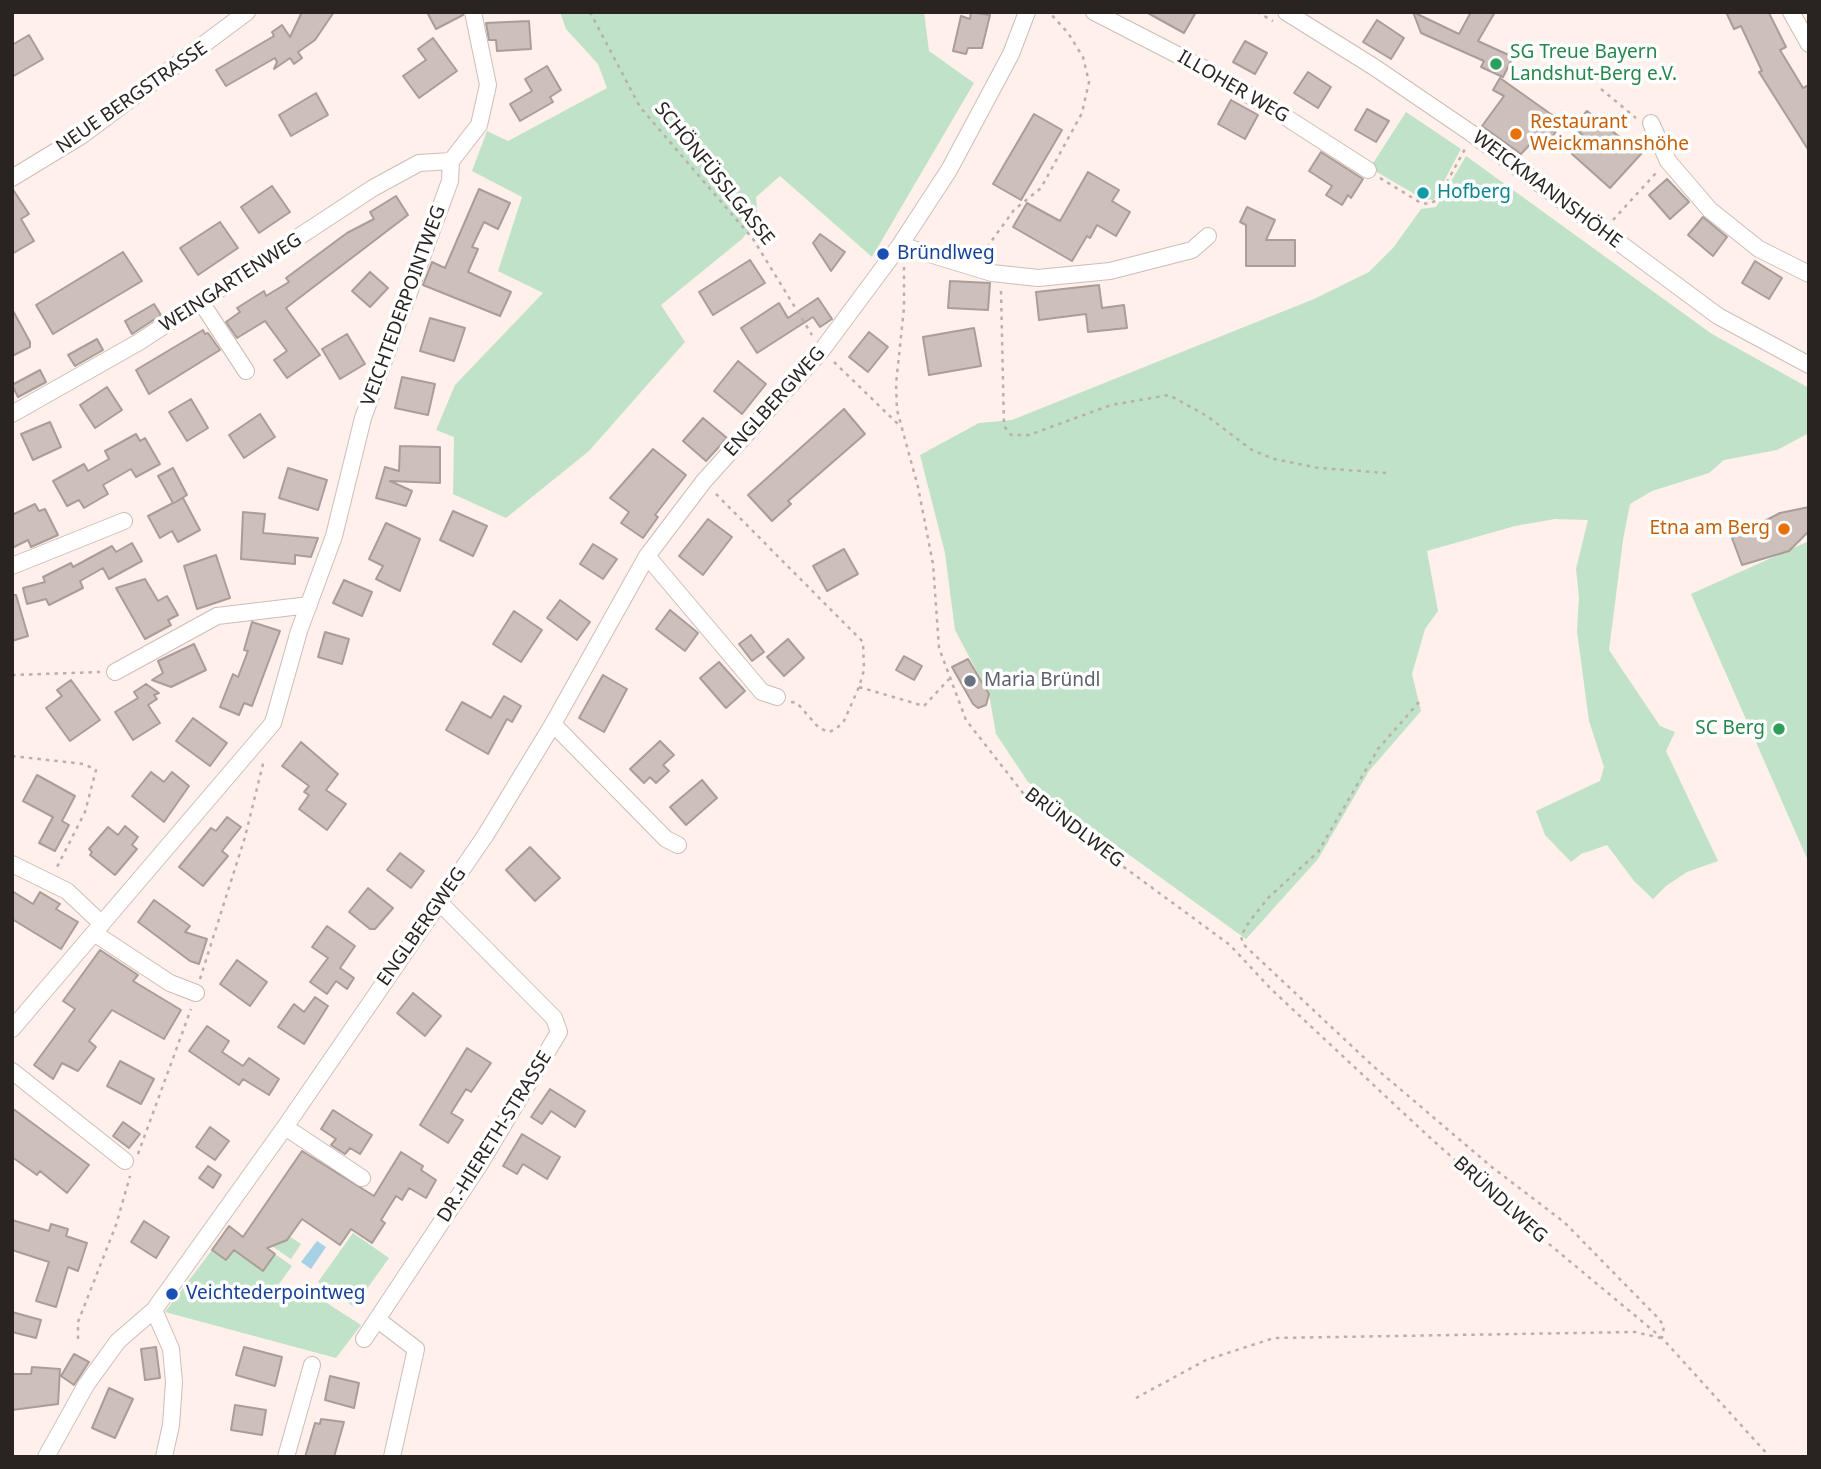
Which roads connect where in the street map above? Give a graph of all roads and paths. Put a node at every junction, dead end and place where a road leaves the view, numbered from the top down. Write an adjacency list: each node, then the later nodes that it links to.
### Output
1 (247, 12): 16 (street, NEUE BERGSTRASSE)
2 (473, 12): 13 (street, VEICHTEDERPOINTWEG)
3 (590, 12): 24 (path, SCHÖNFÜSSLGASSE)
4 (1027, 12): 19 (street)
5 (1049, 12): 20 (path)
6 (1094, 12): 15 (street, ILLOHER WEG)
7 (1286, 12): 12 (street, WEICKMANNSHÖHE)
8 (1791, 12): 9 (street)
9 (1809, 44)
10 (1601, 89): 11 (path)
11 (1651, 123): 14 (street)
12 (1471, 133): 15 (path); 17 (street, WEICKMANNSHÖHE)
13 (451, 161): 23 (street, WEINGARTENWEG); 34 (street, VEICHTEDERPOINTWEG)
14 (1668, 161): 17 (path); 22 (street)
15 (1368, 170)
16 (12, 178)
17 (1602, 232): 25 (street, WEICKMANNSHÖHE)
18 (1208, 236): 21 (street)
19 (900, 245): 20 (street); 24 (street, ENGLBERGWEG); 28 (path, BRÜNDLWEG)
20 (973, 269): 21 (street)
21 (999, 274): 29 (path)
22 (1809, 274)
23 (201, 302): 26 (street); 27 (street, WEINGARTENWEG)
24 (822, 350): 28 (path, SCHÖNFÜSSLGASSE); 30 (street, ENGLBERGWEG)
25 (1809, 365)
26 (246, 371)
27 (12, 414)
28 (901, 428): 37 (path, BRÜNDLWEG)
29 (1386, 473)
30 (704, 481): 32 (street, ENGLBERGWEG); 38 (path)
31 (124, 521): 33 (street)
32 (647, 556): 39 (street); 42 (street, ENGLBERGWEG)
33 (12, 566)
34 (309, 605): 35 (street); 41 (street, VEICHTEDERPOINTWEG)
35 (116, 672): 36 (path)
36 (12, 676)
37 (949, 679): 38 (path); 57 (path, BRÜNDLWEG)
38 (859, 687): 39 (path)
39 (777, 697)
40 (1419, 702): 57 (path)
41 (273, 723): 48 (street, VEICHTEDERPOINTWEG); 49 (path)
42 (554, 723): 44 (street); 47 (street, ENGLBERGWEG)
43 (12, 756): 46 (path)
44 (678, 845)
45 (12, 864): 46 (street)
46 (50, 880): 48 (street)
47 (439, 902): 52 (street, ENGLBERGWEG); 56 (street, DR.-HIERETH-STRASSE)
48 (98, 928): 49 (street); 50 (street, VEICHTEDERPOINTWEG)
49 (196, 993): 53 (path)
50 (12, 1029)
51 (12, 1071): 53 (street)
52 (285, 1126): 54 (street); 55 (street, ENGLBERGWEG)
53 (131, 1162): 58 (path)
54 (362, 1178)
55 (154, 1310): 62 (street, ENGLBERGWEG); 63 (street)
56 (378, 1320): 59 (street, DR.-HIERETH-STRASSE); 65 (street)
57 (1662, 1338): 61 (path); 66 (path)
58 (78, 1339)
59 (364, 1339)
60 (312, 1366): 64 (street)
61 (1136, 1398)
62 (46, 1457)
63 (164, 1457)
64 (286, 1457)
65 (392, 1457)
66 (1770, 1457)

